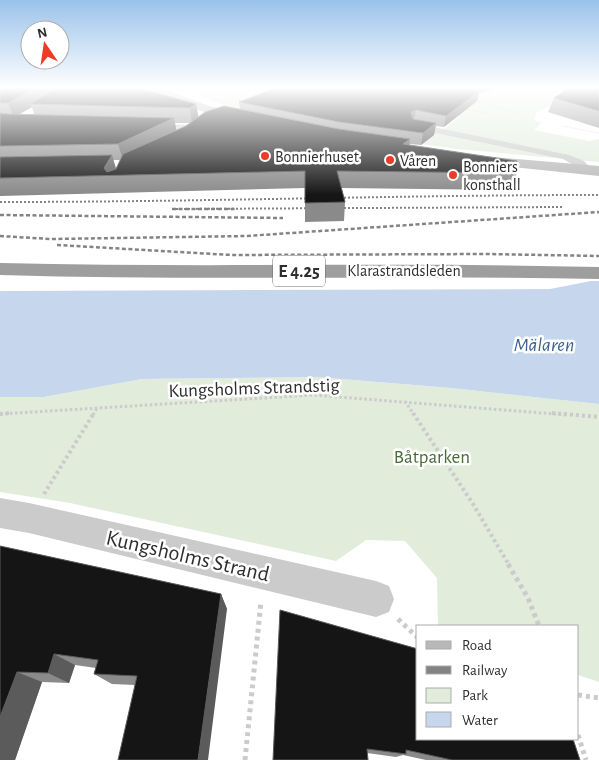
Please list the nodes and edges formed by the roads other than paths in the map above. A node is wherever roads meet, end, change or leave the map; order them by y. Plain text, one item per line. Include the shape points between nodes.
1 (201, 124) joint
2 (414, 126) edge
3 (133, 127) edge
4 (175, 141) edge
5 (469, 158) edge
6 (593, 171) edge
7 (0, 262) edge
8 (599, 267) edge
9 (0, 269) edge
10 (599, 273) edge
11 (14, 516) edge
12 (376, 599) dead end

1 - 3 street
1 - 4 street
2 - 6 street via 566,157
5 - 6 main road
7 - 8 highway, Klarastrandsleden / E 4.25
9 - 10 highway, Klarastrandsleden / E 4.25
11 - 12 street, Kungsholms Strand

